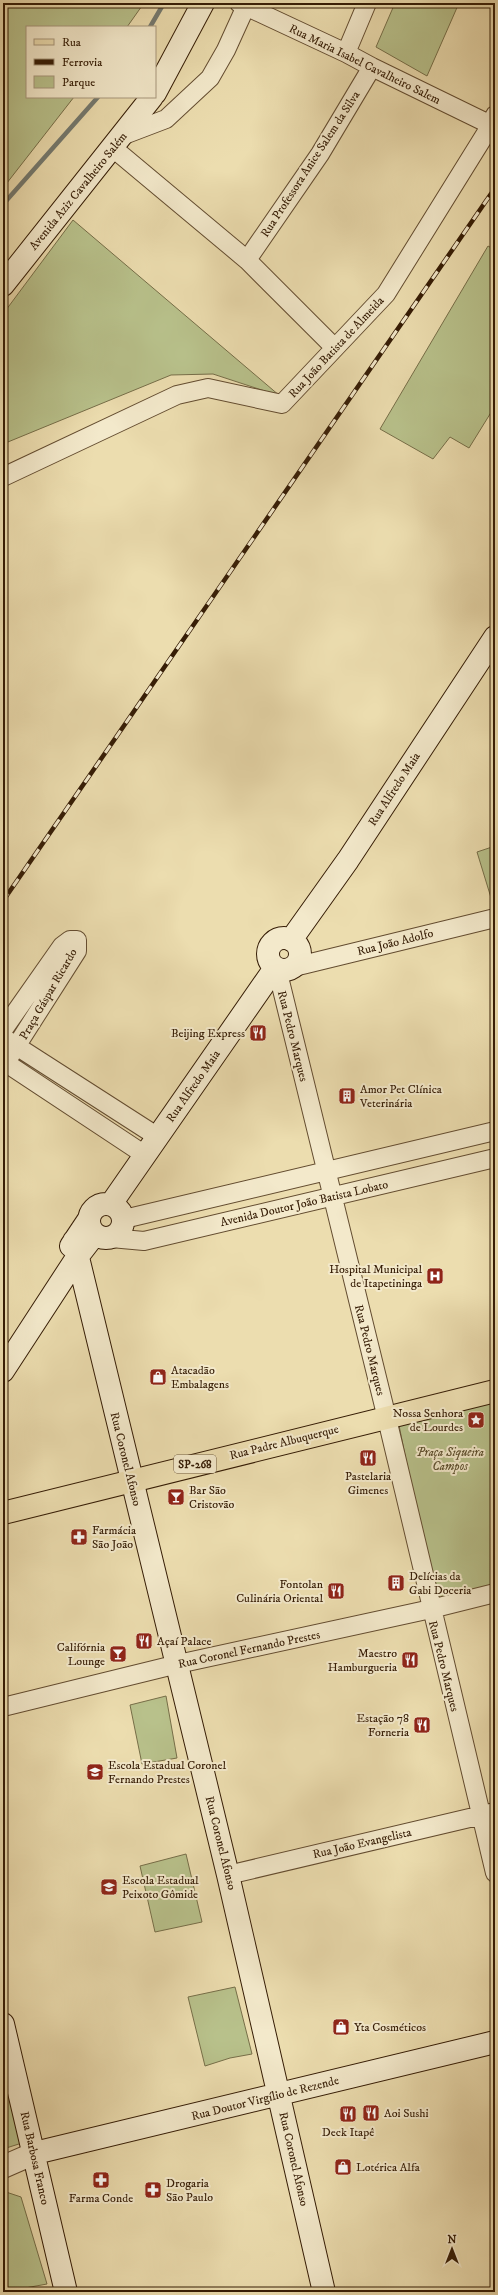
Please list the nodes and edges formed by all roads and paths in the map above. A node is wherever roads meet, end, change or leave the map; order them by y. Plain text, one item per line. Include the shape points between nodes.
1 (203, 3) edge
2 (367, 3) edge
3 (243, 5) edge
4 (346, 52) junction
5 (372, 68) junction
6 (156, 91) edge
7 (151, 98) edge
8 (493, 120) edge
9 (118, 142) junction
10 (247, 260) junction
11 (3, 285) edge
12 (335, 348) junction
13 (3, 477) edge
14 (495, 637) edge
15 (495, 918) edge
16 (282, 968) junction
17 (3, 1030) edge
18 (10, 1042) edge
19 (4, 1064) edge
20 (495, 1131) edge
21 (158, 1137) junction
22 (145, 1155) junction
23 (495, 1158) edge
24 (326, 1171) junction
25 (332, 1196) junction
26 (117, 1212) junction
27 (98, 1230) junction
28 (76, 1249) junction
29 (3, 1371) edge
30 (495, 1391) edge
31 (386, 1416) junction
32 (131, 1480) junction
33 (3, 1513) edge
34 (495, 1593) edge
35 (431, 1609) junction
36 (178, 1664) junction
37 (3, 1707) edge
38 (488, 1813) edge
39 (495, 1873) edge
40 (228, 1875) junction
41 (3, 2024) edge
42 (495, 2042) edge
43 (280, 2094) junction
44 (31, 2155) junction
45 (3, 2161) edge
46 (3, 2167) edge
47 (66, 2292) edge
48 (324, 2292) edge

1 - 6 main road
2 - 4 street
3 - 4 street, Rua Maria Isabel Cavalheiro Salem
3 - 9 street via 226,50 210,78 166,119
4 - 5 street, Rua Maria Isabel Cavalheiro Salem
5 - 8 street, Rua Maria Isabel Cavalheiro Salem
5 - 10 street, Rua Professora Anice Salem da Silva via 320,154
7 - 9 main road, Avenida Aziz Cavalheiro Salém
8 - 12 street, Rua João Batista de Almeida via 386,294
9 - 10 street
9 - 11 main road, Avenida Aziz Cavalheiro Salém
10 - 12 street
12 - 13 street, Rua João Batista de Almeida via 282,404 208,388 177,395
14 - 16 main road, Rua Alfredo Maia via 348,860 291,940 298,945 301,955
15 - 16 street, Rua João Adolfo
16 - 21 main road, Rua Alfredo Maia
16 - 24 street, Rua Pedro Marques
17 - 18 street, Praça Gáspar Ricardo via 62,946 70,940 77,940 77,951
18 - 19 street, Praça Gáspar Ricardo
18 - 21 street
19 - 22 street
20 - 24 street
21 - 22 main road, Rua Alfredo Maia
22 - 26 main road, Rua Alfredo Maia
23 - 25 street, Avenida Doutor João Batista Lobato
24 - 25 street, Rua Pedro Marques
24 - 26 street
25 - 27 street, Avenida Doutor João Batista Lobato via 144,1241
25 - 31 street, Rua Pedro Marques
26 - 27 main road, Rua Alfredo Maia via 121,1232
26 - 27 main road via 99,1205 91,1213
27 - 28 main road
28 - 29 main road
28 - 32 main road, Rua Coronel Afonso
30 - 31 main road, Rua Padre Albuquerque / SP-268
31 - 32 main road, Rua Padre Albuquerque / SP-268
31 - 35 street, Rua Pedro Marques
32 - 33 main road, Rua Padre Albuquerque / SP-268
32 - 36 main road, Rua Coronel Afonso
34 - 35 street, Rua Coronel Fernando Prestes
35 - 36 street, Rua Coronel Fernando Prestes
35 - 38 street, Rua Pedro Marques
36 - 37 street, Rua Coronel Fernando Prestes
36 - 40 main road, Rua Coronel Afonso
38 - 39 street, Rua Pedro Marques
38 - 40 street, Rua João Evangelista
40 - 43 main road, Rua Coronel Afonso
41 - 44 main road, Rua Barbosa Franco
42 - 43 main road, Rua Doutor Virgílio de Rezende
43 - 44 main road, Rua Doutor Virgílio de Rezende
43 - 48 main road, Rua Coronel Afonso
44 - 45 street
44 - 46 main road, Rua Doutor Virgílio de Rezende
44 - 47 main road, Rua Barbosa Franco

